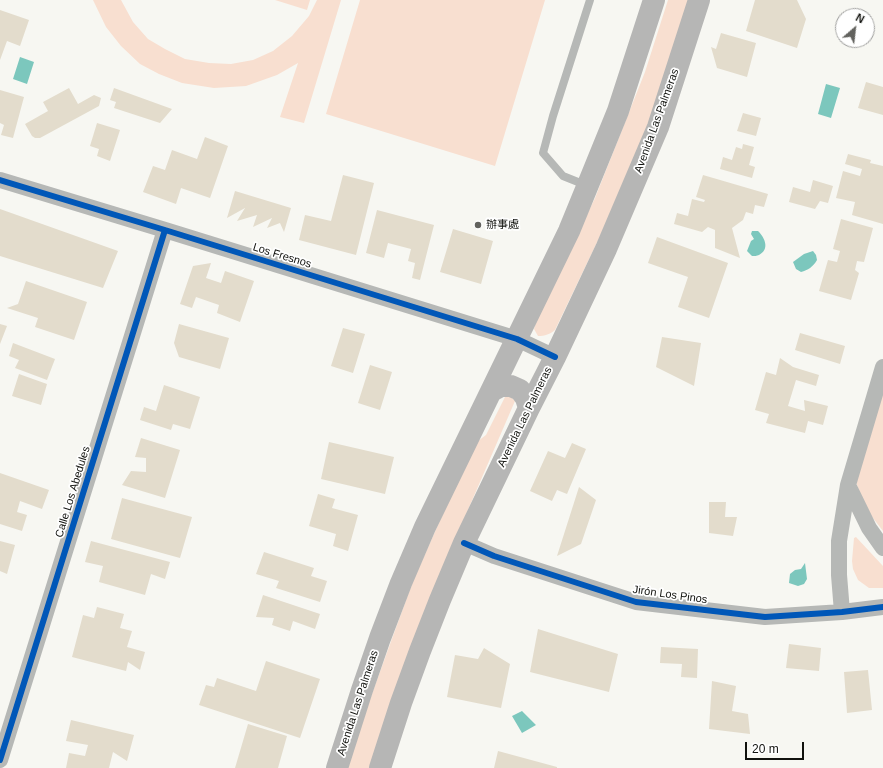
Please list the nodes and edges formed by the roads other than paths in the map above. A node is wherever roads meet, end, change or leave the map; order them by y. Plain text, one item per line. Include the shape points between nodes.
1 (590, 0) edge
2 (654, 0) edge
3 (699, 0) edge
4 (0, 180) edge
5 (588, 186) junction
6 (165, 230) junction
7 (517, 339) junction
8 (555, 357) junction
9 (883, 367) edge
10 (492, 391) junction
11 (529, 408) junction
12 (848, 485) junction
13 (464, 542) junction
14 (883, 548) edge
15 (883, 607) edge
16 (842, 612) junction
17 (0, 760) edge
18 (337, 768) edge
19 (380, 768) edge

1 - 5 lane via 543,153 563,176
2 - 5 main road, Avenida Las Palmeras via 618,111
3 - 8 main road, Avenida Las Palmeras via 658,127 606,249
4 - 6 street, Los Fresnos
5 - 7 main road, Avenida Las Palmeras
6 - 7 street, Los Fresnos
6 - 17 street, Calle Los Abedules
7 - 8 street, Los Fresnos
7 - 10 main road, Avenida Las Palmeras
8 - 11 main road, Avenida Las Palmeras
9 - 12 street
10 - 11 main road via 501,386 511,386 520,390
10 - 18 main road, Avenida Las Palmeras via 425,527 401,584 380,638
11 - 13 main road, Avenida Las Palmeras
12 - 14 street via 869,528
12 - 16 street via 839,541
13 - 16 street, Jirón Los Pinos via 494,556 636,602 765,617
13 - 19 main road, Avenida Las Palmeras via 420,651
15 - 16 street, Jirón Los Pinos

